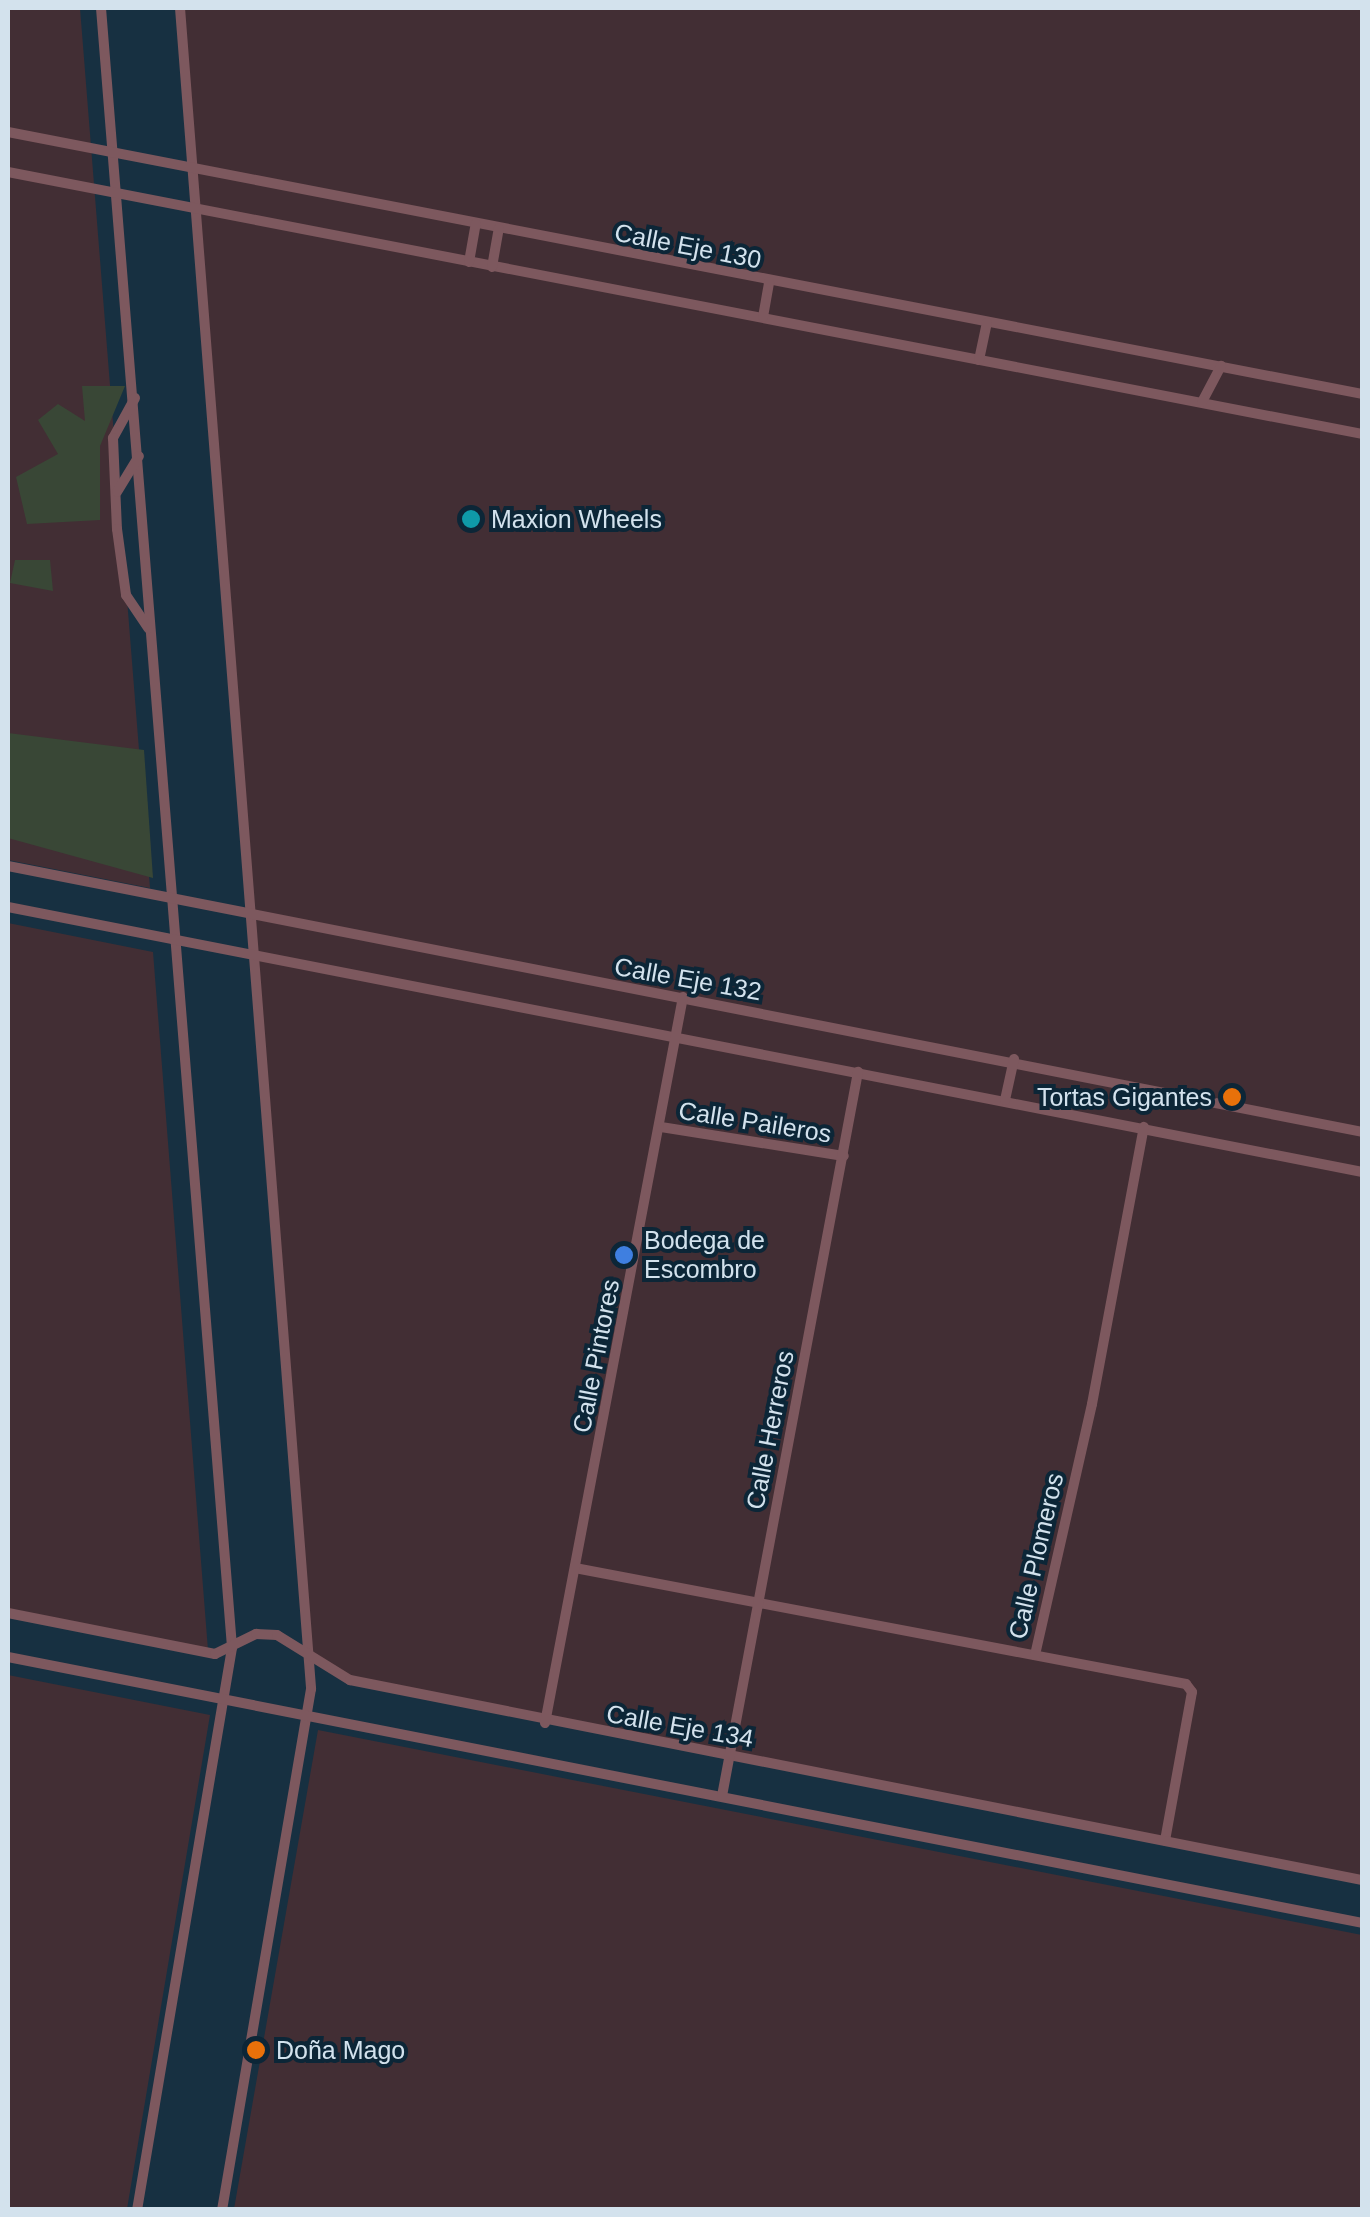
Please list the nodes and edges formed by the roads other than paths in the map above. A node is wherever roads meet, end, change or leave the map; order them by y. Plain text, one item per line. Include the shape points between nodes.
1 (101, 8) edge
2 (180, 8) edge
3 (8, 132) edge
4 (114, 153) junction
5 (193, 171) junction
6 (8, 172) edge
7 (118, 193) junction
8 (196, 210) junction
9 (476, 224) junction
10 (499, 229) junction
11 (469, 262) junction
12 (492, 267) junction
13 (769, 282) junction
14 (763, 317) junction
15 (986, 323) junction
16 (979, 360) junction
17 (1220, 366) junction
18 (1362, 394) edge
19 (135, 397) junction
20 (1202, 402) junction
21 (1362, 434) edge
22 (139, 455) junction
23 (117, 492) junction
24 (150, 630) junction
25 (8, 866) edge
26 (170, 897) junction
27 (8, 907) edge
28 (246, 914) junction
29 (174, 940) junction
30 (250, 953) junction
31 (683, 997) junction
32 (677, 1036) junction
33 (1014, 1059) junction
34 (858, 1072) junction
35 (1005, 1100) junction
36 (1144, 1127) junction
37 (660, 1128) junction
38 (1362, 1132) edge
39 (844, 1156) junction
40 (1362, 1172) edge
41 (575, 1568) junction
42 (757, 1604) junction
43 (8, 1613) edge
44 (232, 1648) junction
45 (309, 1655) junction
46 (1035, 1655) junction
47 (8, 1657) edge
48 (226, 1698) junction
49 (306, 1713) junction
50 (545, 1723) junction
51 (729, 1755) junction
52 (722, 1796) junction
53 (1165, 1841) junction
54 (1362, 1880) edge
55 (1362, 1923) edge
56 (137, 2210) edge
57 (222, 2210) edge

1 - 4 street
2 - 5 street
3 - 4 street, Calle Eje 130
4 - 5 street, Calle Eje 130
4 - 7 street
5 - 8 street
5 - 9 street, Calle Eje 130
6 - 7 street
7 - 8 street
7 - 19 street
8 - 11 street
8 - 28 street
9 - 10 street, Calle Eje 130
9 - 11 street
10 - 12 street
10 - 13 street, Calle Eje 130
11 - 12 street
12 - 14 street
13 - 14 street
13 - 15 street, Calle Eje 130
14 - 16 street
15 - 16 street
15 - 17 street, Calle Eje 130
16 - 20 street
17 - 18 street, Calle Eje 130
17 - 20 street
19 - 22 street
19 - 23 street via 113,438
20 - 21 street
22 - 23 street
22 - 24 street
23 - 24 street via 126,596
24 - 26 street
25 - 26 street, Calle Eje 132
26 - 28 street, Calle Eje 132
26 - 29 street
27 - 29 street
28 - 30 street
28 - 31 street, Calle Eje 132
29 - 30 street
29 - 44 street
30 - 32 street
30 - 45 street
31 - 32 street, Calle Pintores
31 - 33 street, Calle Eje 132
32 - 34 street
32 - 37 street, Calle Pintores
33 - 35 street
33 - 38 street, Calle Eje 132
34 - 35 street
34 - 39 street, Calle Herreros
35 - 36 street
36 - 40 street
36 - 46 street, Calle Plomeros via 1092,1404
37 - 39 street, Calle Paileros
37 - 41 street, Calle Pintores
39 - 42 street, Calle Herreros
41 - 42 street, Calle Plomeros
41 - 50 street, Calle Pintores
42 - 46 street, Calle Plomeros
42 - 51 street, Calle Herreros
43 - 44 street, Calle Eje 134 via 215,1654
44 - 45 street, Calle Eje 134 via 266,1634
44 - 48 street
45 - 49 street
45 - 50 street, Calle Eje 134 via 350,1680
46 - 53 street via 1191,1688
47 - 48 street
48 - 49 street
48 - 56 street
49 - 52 street
49 - 57 street
50 - 51 street, Calle Eje 134
51 - 52 street, Calle Herreros
51 - 53 street, Calle Eje 134
52 - 55 street
53 - 54 street, Calle Eje 134

